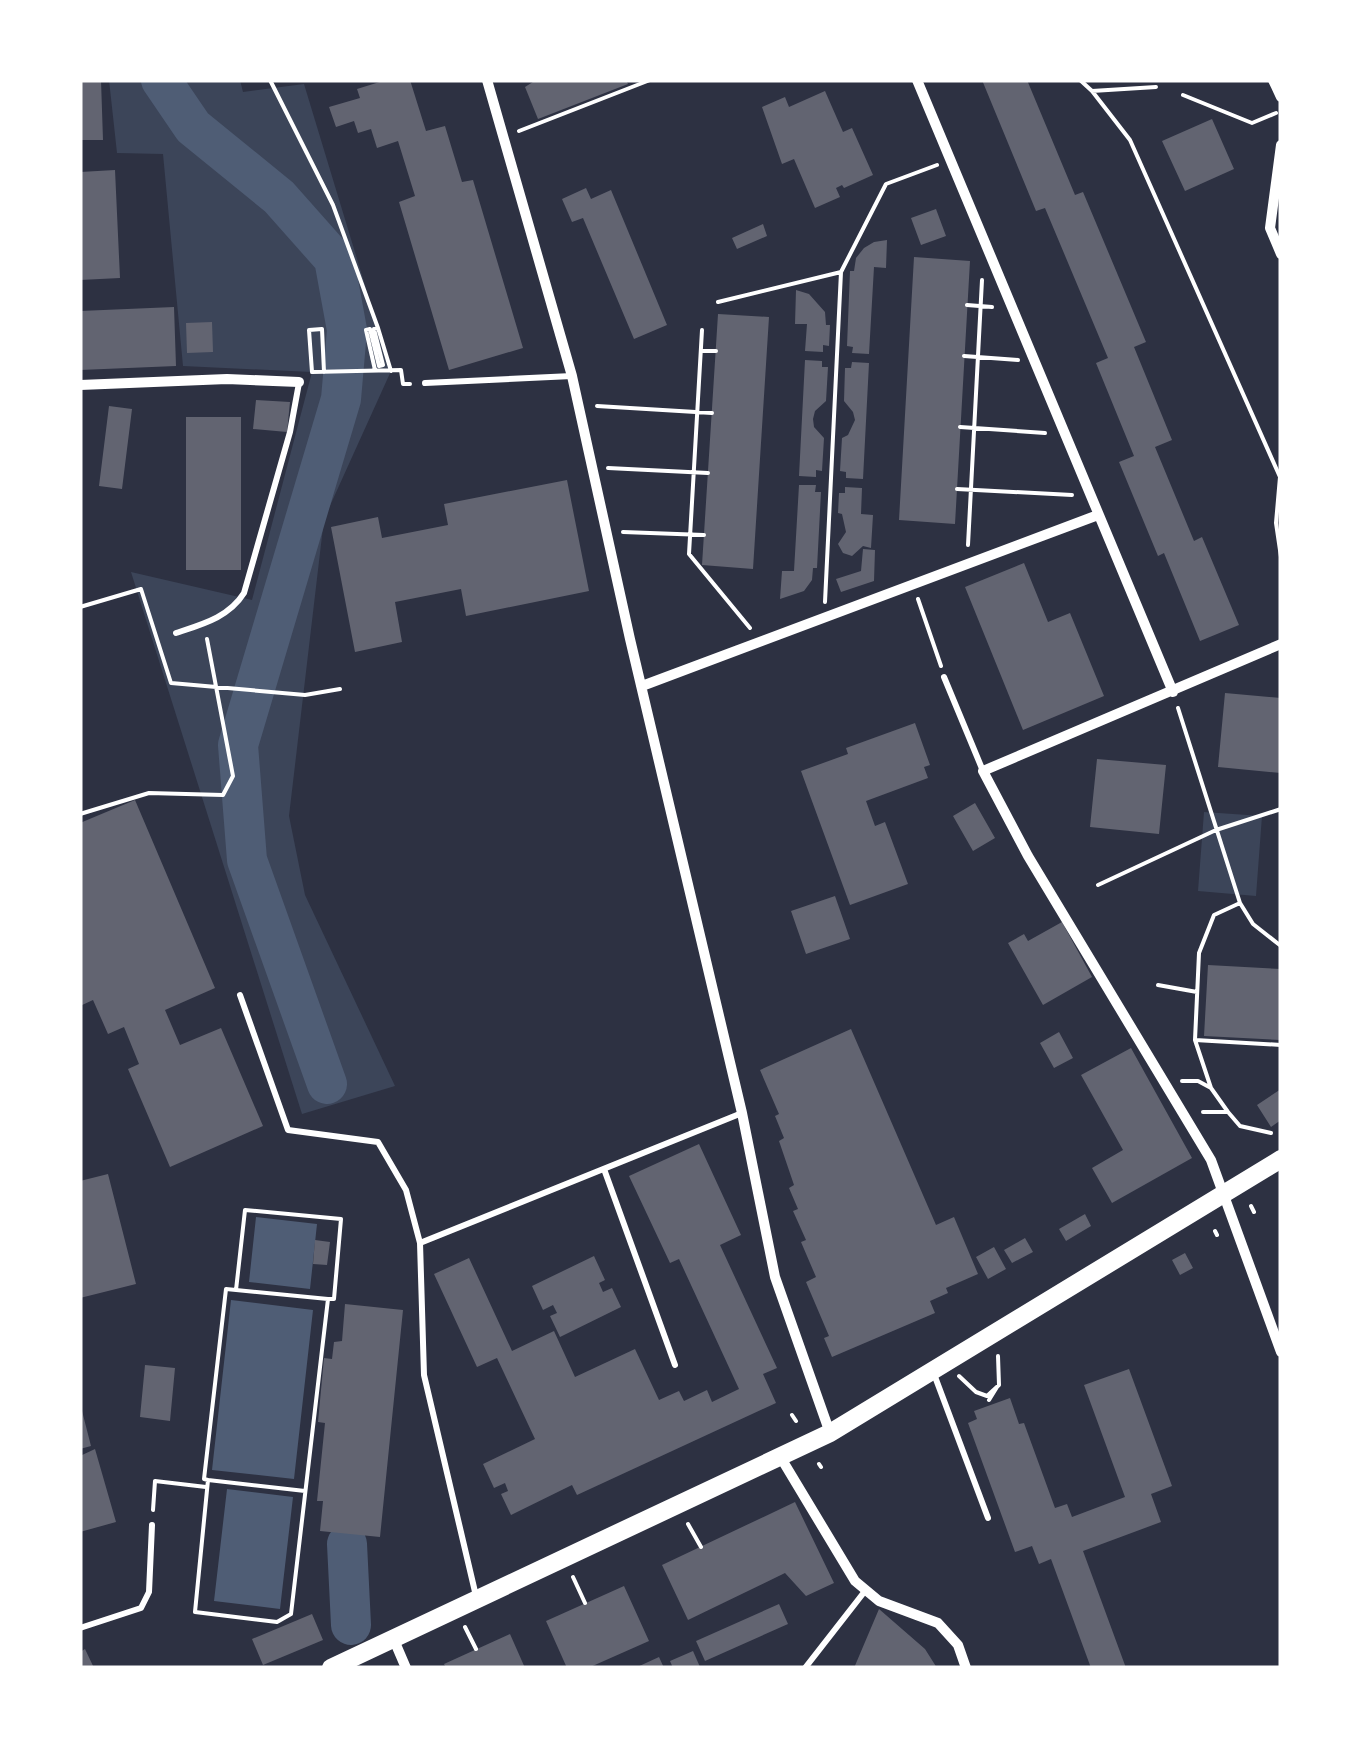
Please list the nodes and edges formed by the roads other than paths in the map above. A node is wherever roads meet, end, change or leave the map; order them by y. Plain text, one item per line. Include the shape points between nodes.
1 (488, 80) edge
2 (917, 80) edge
3 (1273, 80) edge
4 (1281, 97) edge
5 (1281, 145) edge
6 (1281, 254) edge
7 (572, 376) junction
8 (299, 382) joint
9 (425, 383) road end
10 (80, 386) edge
11 (1098, 515) junction
12 (176, 632) dead end
13 (1281, 644) edge
14 (944, 676) road end
15 (642, 686) junction
16 (1173, 692) junction
17 (983, 771) junction
18 (240, 995) dead end
19 (742, 1114) junction
20 (1281, 1159) edge
21 (604, 1169) junction
22 (1222, 1194) junction
23 (420, 1243) junction
24 (1281, 1352) edge
25 (675, 1365) dead end
26 (932, 1370) junction
27 (830, 1433) junction
28 (781, 1458) junction
29 (988, 1518) dead end
30 (152, 1525) road end
31 (866, 1590) junction
32 (477, 1602) junction
33 (80, 1628) edge
34 (394, 1640) junction
35 (331, 1668) edge
36 (406, 1668) edge
37 (805, 1668) edge
38 (966, 1668) edge

1 - 7 street
2 - 11 street
3 - 4 street
5 - 6 street via 1270,228
7 - 9 lane
7 - 15 street
8 - 10 street
8 - 12 lane via 244,592 235,608
11 - 15 street
11 - 16 street
13 - 16 street
14 - 17 lane
15 - 19 street
16 - 17 street
17 - 22 street via 1211,1160
18 - 23 lane via 288,1130 378,1142 406,1190
19 - 21 lane
19 - 27 street via 776,1277
20 - 22 street
21 - 23 lane
21 - 25 lane
22 - 24 street
22 - 26 street
23 - 32 lane via 424,1375
26 - 27 street
26 - 29 lane
27 - 28 street
28 - 31 street
28 - 32 street
30 - 33 lane via 141,1608
31 - 37 lane
31 - 38 street via 938,1623 958,1645
32 - 34 street
34 - 35 street
34 - 36 street

